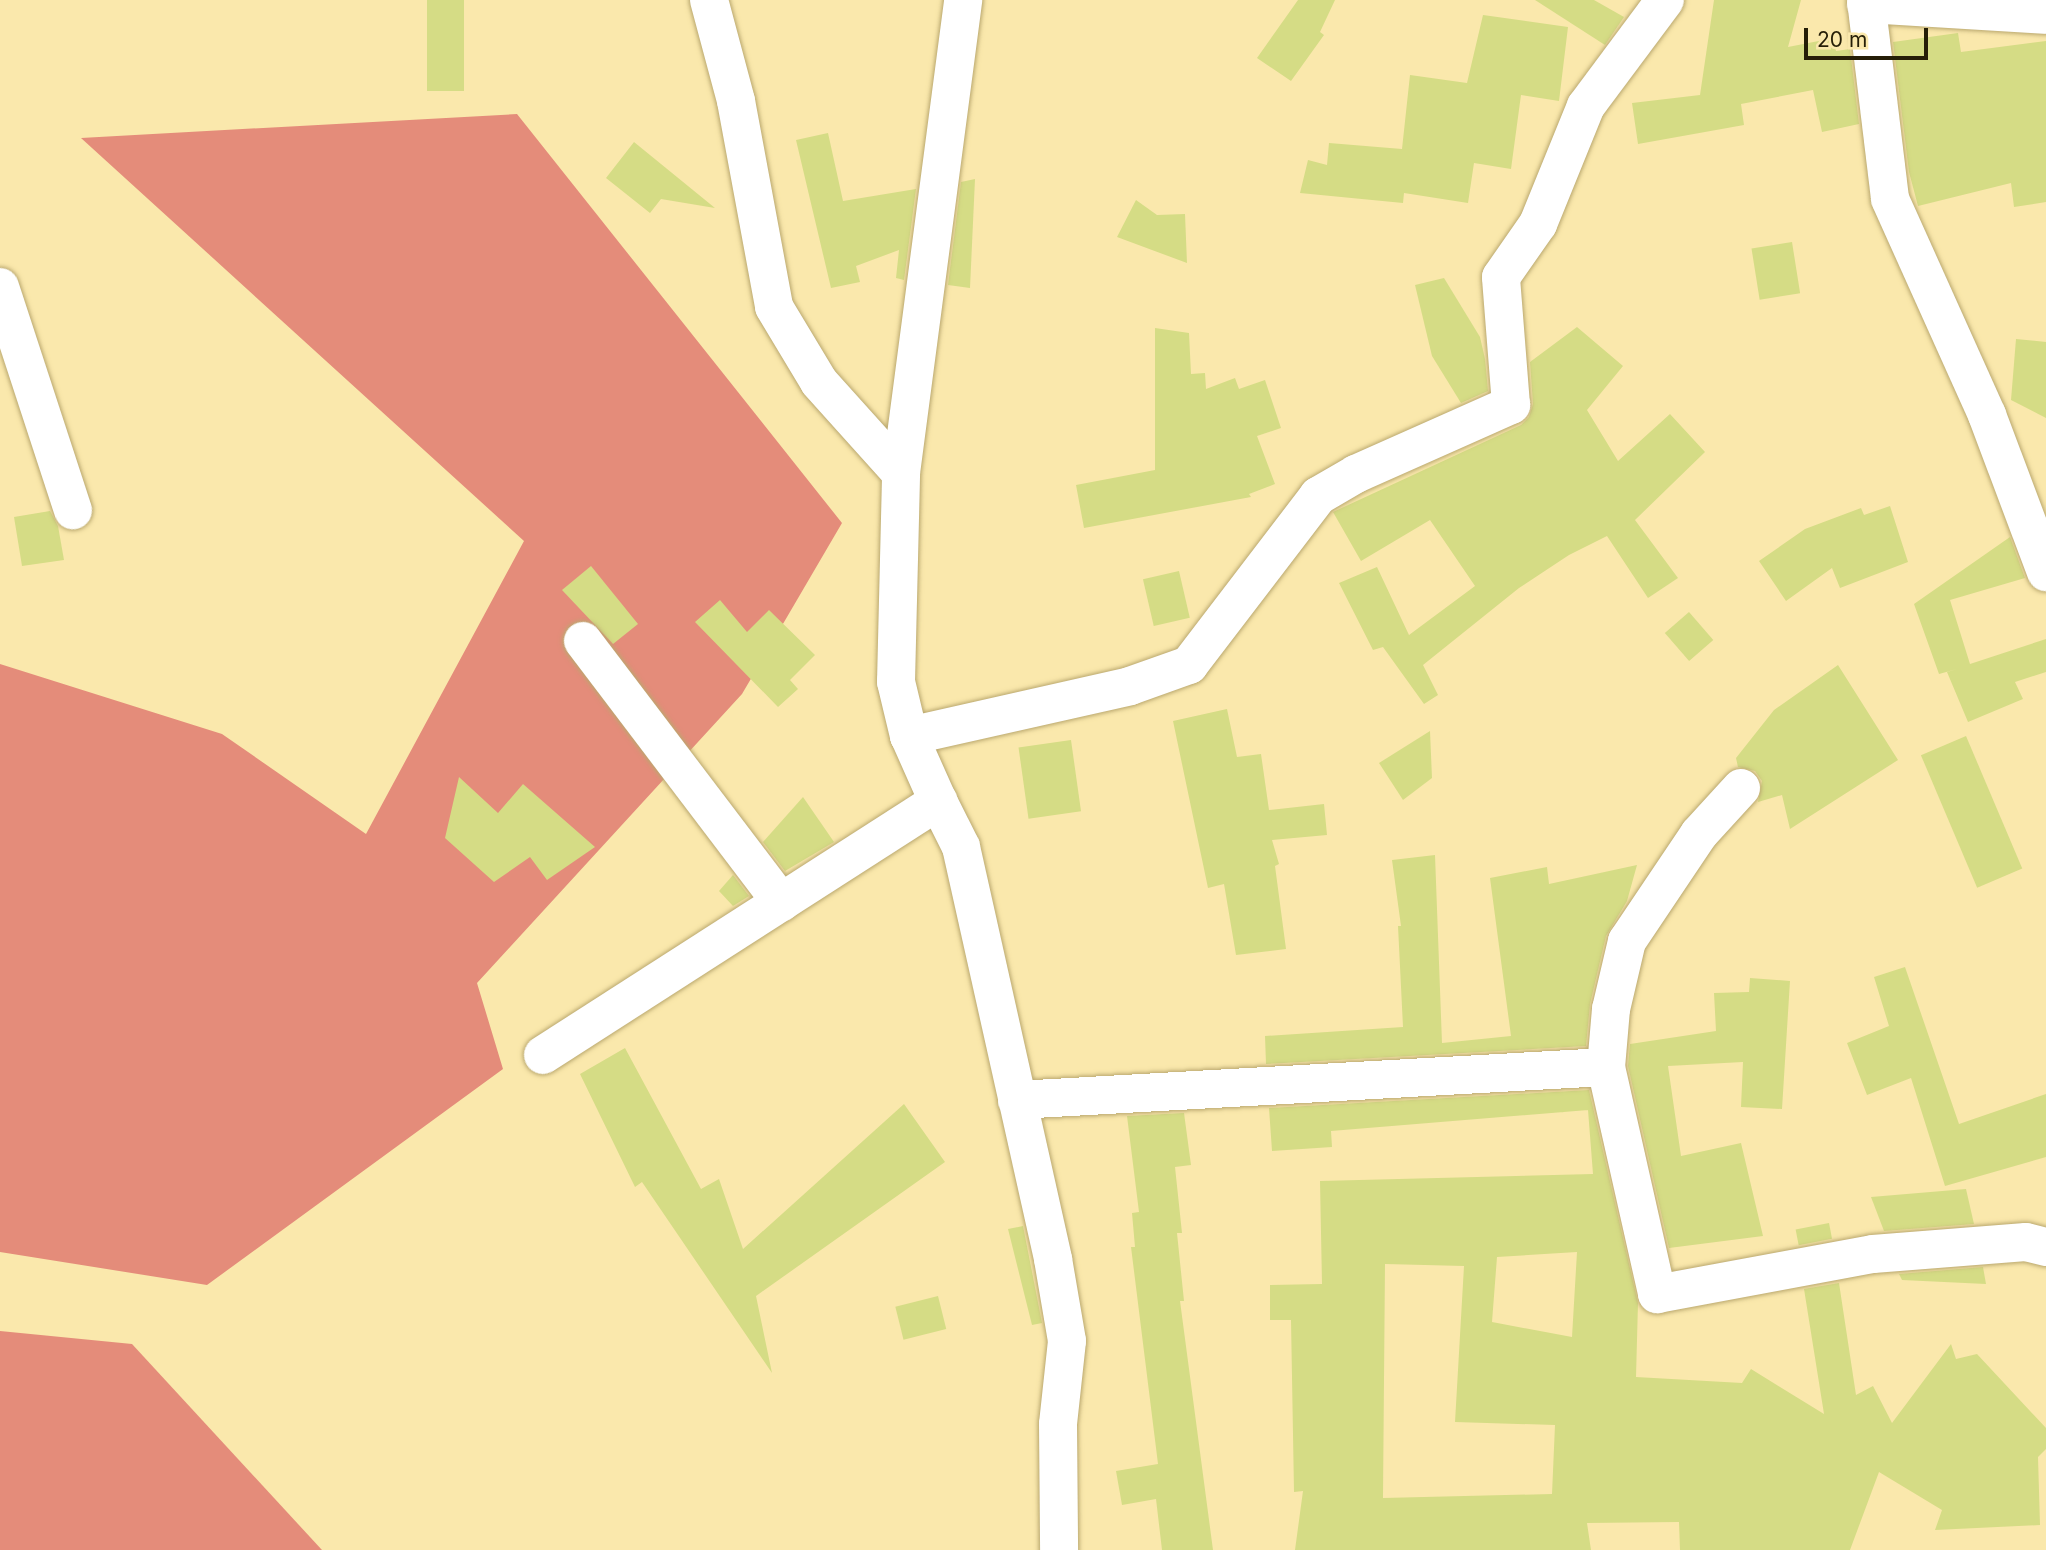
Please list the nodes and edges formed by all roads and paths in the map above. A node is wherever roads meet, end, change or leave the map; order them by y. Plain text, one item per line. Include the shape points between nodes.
1 (709, 0) edge
2 (963, 0) edge
3 (1665, 0) edge
4 (1866, 2) edge
5 (2046, 15) edge
6 (0, 287) edge
7 (901, 473) junction
8 (73, 510) dead end
9 (2046, 572) edge
10 (583, 641) dead end
11 (909, 736) junction
12 (1741, 788) dead end
13 (938, 801) junction
14 (781, 902) junction
15 (543, 1055) dead end
16 (1606, 1067) junction
17 (1017, 1100) junction
18 (2046, 1247) edge
19 (1059, 1550) edge

1 - 7 street via 736,101 774,307 819,382
2 - 7 street
3 - 11 street via 1587,106 1538,224 1501,277 1511,405 1356,474 1318,496 1189,665 1130,686
4 - 5 street
4 - 9 street via 1890,200 1987,415
6 - 8 street
7 - 11 street via 896,682
10 - 14 street
11 - 13 street
12 - 16 street via 1699,834 1627,942 1611,1009
13 - 14 street
13 - 17 street via 961,847
14 - 15 street
16 - 17 street
16 - 18 street via 1657,1294 1873,1254 2026,1242
17 - 19 street via 1067,1341 1058,1424

